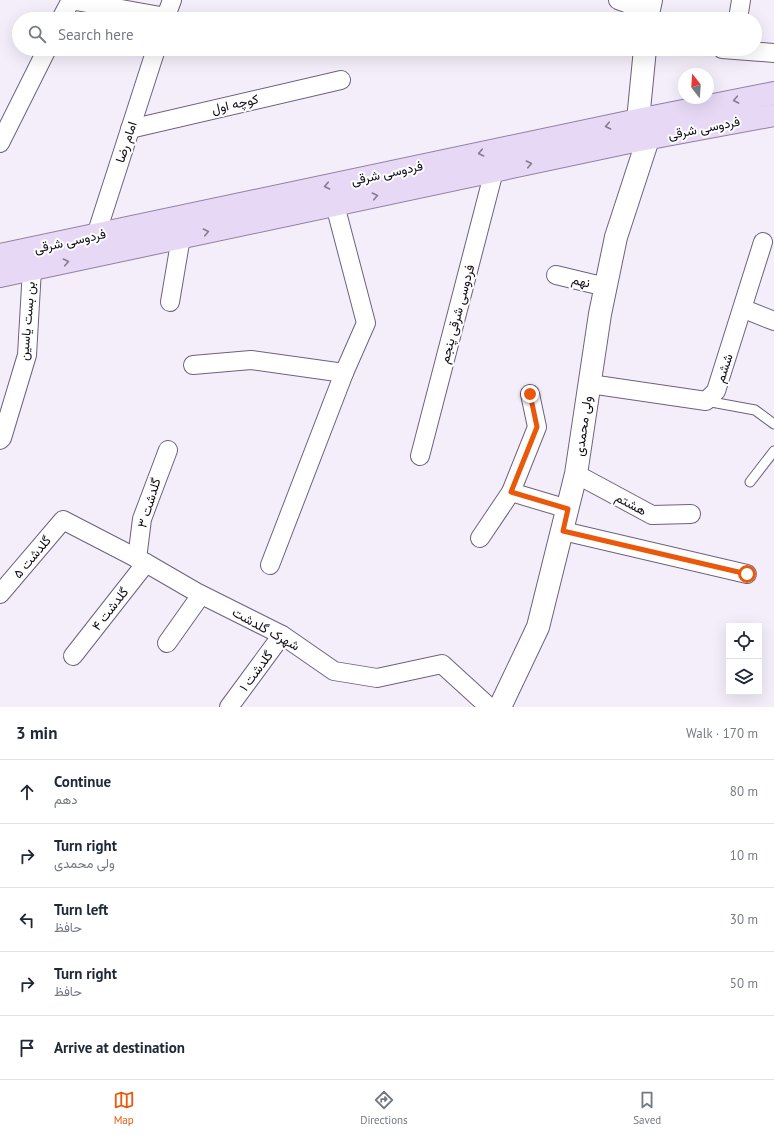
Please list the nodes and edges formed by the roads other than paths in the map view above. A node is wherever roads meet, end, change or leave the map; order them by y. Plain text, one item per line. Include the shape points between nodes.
1 (70, 0) edge
2 (172, 0) edge
3 (618, 0) edge
4 (741, 0) edge
5 (649, 10) edge
6 (64, 12) edge
7 (134, 12) edge
8 (168, 12) edge
9 (739, 12) edge
10 (762, 52) edge
11 (774, 53) edge
12 (44, 56) edge
13 (154, 56) edge
14 (644, 56) edge
15 (341, 80) dead end
16 (774, 93) edge
17 (774, 115) edge
18 (638, 120) junction
19 (130, 129) junction
20 (648, 139) junction
21 (0, 143) edge
22 (494, 171) junction
23 (335, 205) junction
24 (96, 235) junction
25 (181, 238) junction
26 (764, 242) dead end
27 (0, 255) edge
28 (32, 269) junction
29 (556, 274) dead end
30 (0, 276) edge
31 (606, 287) junction
32 (170, 302) dead end
33 (744, 309) junction
34 (774, 320) edge
35 (193, 365) dead end
36 (344, 373) junction
37 (590, 384) junction
38 (530, 394) dead end
39 (706, 401) junction
40 (774, 424) edge
41 (0, 440) edge
42 (168, 450) dead end
43 (774, 451) edge
44 (420, 456) dead end
45 (576, 474) junction
46 (750, 482) dead end
47 (511, 492) junction
48 (568, 509) junction
49 (691, 514) dead end
50 (63, 520) joint
51 (563, 531) junction
52 (480, 538) dead end
53 (142, 561) junction
54 (270, 565) dead end
55 (747, 574) dead end
56 (0, 594) edge
57 (201, 595) junction
58 (282, 635) junction
59 (167, 643) dead end
60 (73, 656) dead end
61 (229, 707) edge
62 (490, 707) edge
63 (500, 707) edge

1 - 6 street
1 - 7 street
2 - 8 street
3 - 5 street
4 - 9 street
10 - 11 street
12 - 21 street
13 - 19 street, امام رضا
14 - 18 street
15 - 19 street, کوچه اول
16 -> 18 main road, فردوسی شرقی
17 - 20 main road, فردوسی شرقی
18 -> 24 main road, فردوسی شرقی
19 - 24 street, امام رضا
22 -> 20 main road, فردوسی شرقی
20 - 31 street, ولی محمدی via 616,237
23 -> 22 main road, فردوسی شرقی
22 - 44 street, فردوسی شرقی پنجم
25 -> 23 main road, فردوسی شرقی
23 - 36 street via 366,323
24 - 27 main road, فردوسی شرقی
28 -> 25 main road, فردوسی شرقی
25 - 32 street
26 - 33 street, ششم
28 - 30 main road, فردوسی شرقی
28 - 41 street, بن بست یاسین via 27,355
29 - 31 street, نهم
31 - 37 street, ولی محمدی
33 - 34 street
33 - 39 street, ششم via 716,391
35 - 36 street via 251,360
36 - 54 street
37 - 39 street
37 - 45 street, ولی محمدی
38 - 47 street via 537,427
39 - 40 lane via 755,410
42 - 53 street, گلدشت ۳ via 142,519
43 - 46 lane
45 - 48 street, ولی محمدی
45 - 49 street, هشتم via 652,515
47 - 48 street
47 - 52 street
48 - 51 street, ولی محمدی
50 - 53 street, شهرک گلدشت
50 - 56 street, ۵ گلدشت
51 - 55 street
51 - 63 street, ولی محمدی via 538,627
53 - 57 street, شهرک گلدشت
53 - 60 street, گلدشت ۴
57 - 58 street, شهرک گلدشت
57 - 59 street
58 - 61 street, گلدشت ۱
58 - 62 street, شهرک گلدشت via 334,671 377,678 442,664

